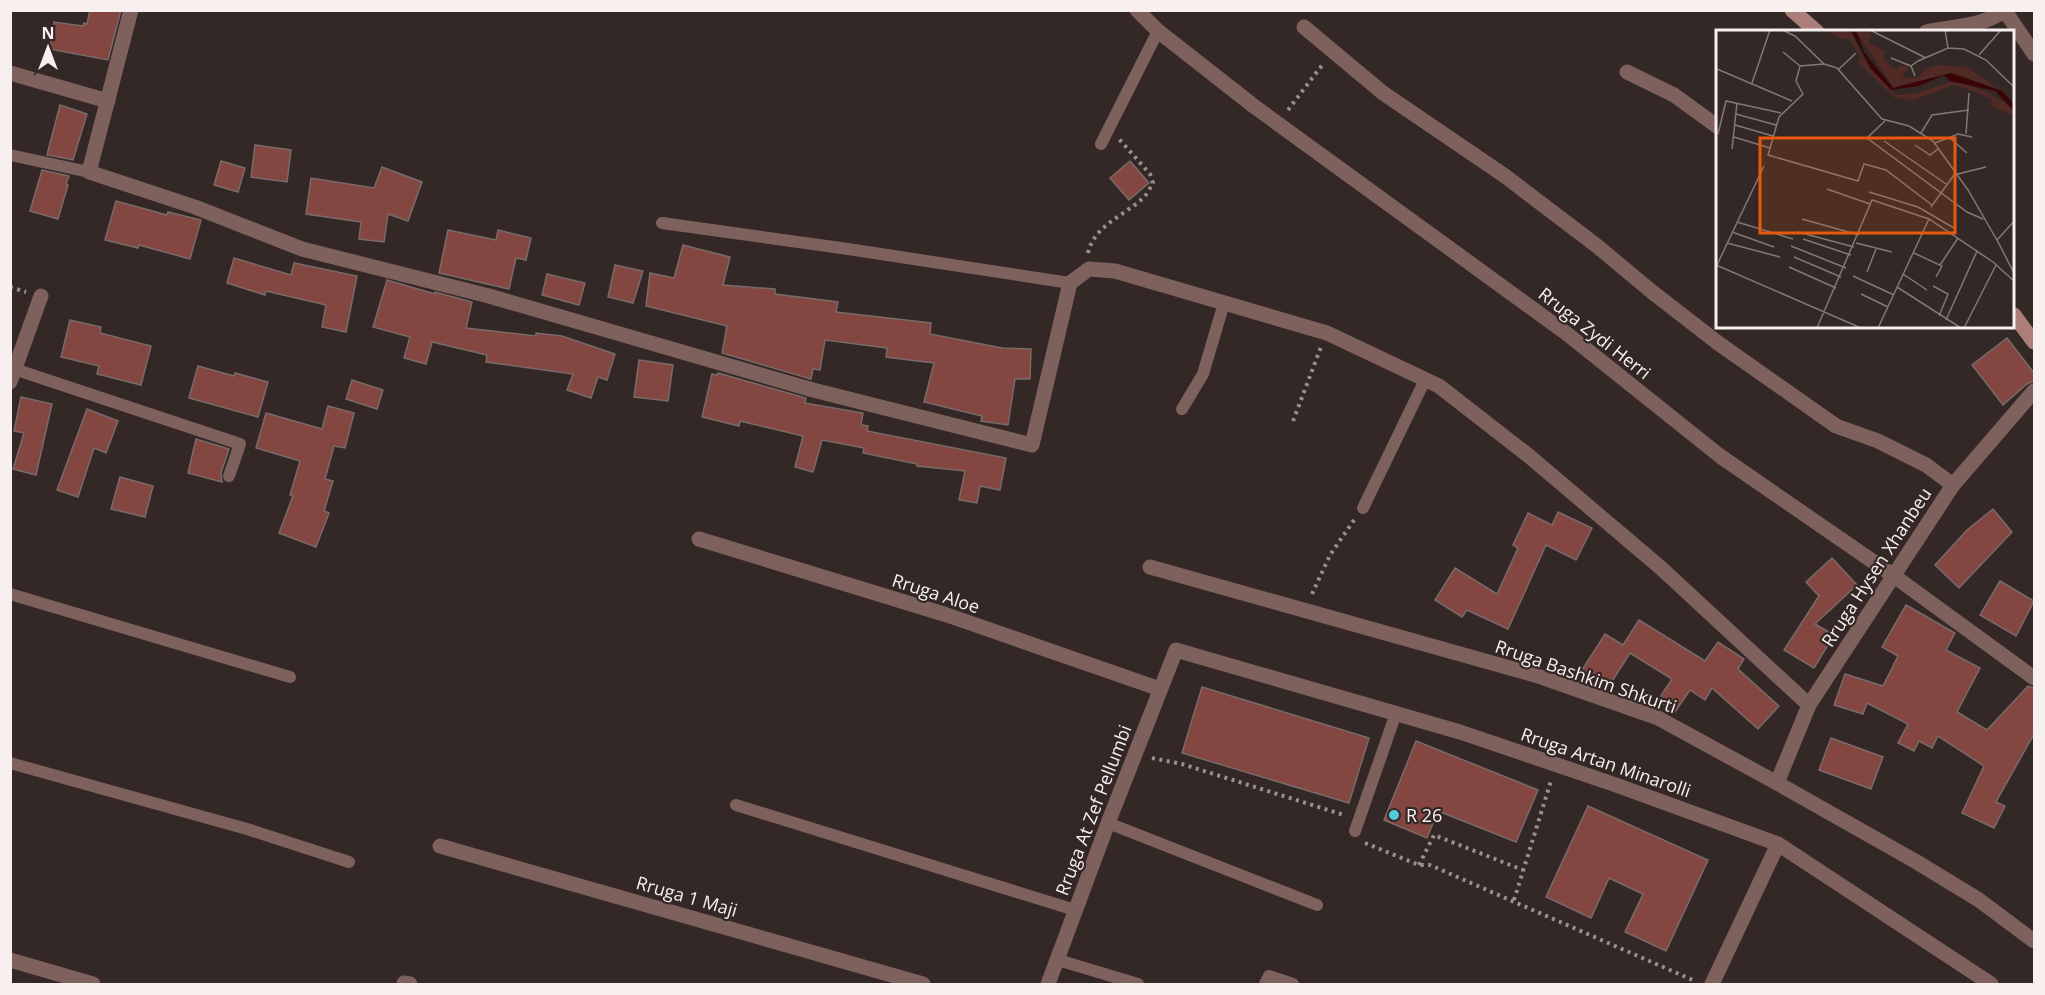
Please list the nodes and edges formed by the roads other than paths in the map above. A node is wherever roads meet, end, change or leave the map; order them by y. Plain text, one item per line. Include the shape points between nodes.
1 (130, 10) edge
2 (1137, 10) edge
3 (1792, 10) edge
4 (2005, 11) edge
5 (1304, 27) dead end
6 (1815, 30) edge
7 (1937, 30) edge
8 (1158, 31) junction
9 (2034, 54) edge
10 (1628, 72) dead end
11 (10, 73) edge
12 (108, 101) junction
13 (1716, 126) edge
14 (1101, 144) dead end
15 (10, 155) edge
16 (89, 172) junction
17 (662, 223) dead end
18 (1070, 283) junction
19 (41, 296) dead end
20 (1224, 303) junction
21 (2015, 318) edge
22 (2034, 342) edge
23 (14, 376) edge
24 (1425, 380) junction
25 (2034, 391) edge
26 (1182, 409) dead end
27 (229, 476) dead end
28 (1953, 485) junction
29 (1363, 508) road end
30 (699, 538) dead end
31 (1150, 567) dead end
32 (1894, 576) junction
33 (10, 594) edge
34 (1176, 650) joint
35 (290, 677) dead end
36 (2034, 678) edge
37 (1160, 689) junction
38 (1809, 705) junction
39 (1396, 713) junction
40 (10, 763) edge
41 (1778, 783) junction
42 (736, 806) dead end
43 (1108, 823) junction
44 (1357, 825) road end
45 (1778, 844) junction
46 (440, 846) dead end
47 (349, 862) dead end
48 (1317, 905) dead end
49 (1076, 910) junction
50 (2034, 940) edge
51 (10, 960) edge
52 (1058, 960) junction
53 (93, 984) edge
54 (923, 984) edge
55 (1048, 984) edge
56 (1138, 984) edge
57 (1265, 984) edge
58 (1293, 984) edge
59 (1712, 984) edge
60 (1991, 984) edge

1 - 12 street
2 - 8 street, Rruga Zydi Herri
3 - 6 street
4 - 7 street via 1995,18
4 - 9 street
5 - 28 street via 1383,93 1588,238 1718,343 1836,426 1926,465
8 - 14 lane
8 - 32 street, Rruga Zydi Herri via 1278,124 1566,333 1720,456
10 - 13 street via 1674,95
11 - 12 street
12 - 16 street
15 - 16 lane
16 - 18 street via 195,207 302,249 489,296 813,390 1032,445
17 - 18 lane
18 - 20 street via 1089,269 1115,271
19 - 23 street
20 - 24 street via 1327,333
20 - 26 lane via 1203,374
21 - 22 street
23 - 27 lane via 240,444
24 - 29 lane
24 - 38 street via 1439,386 1529,456 1661,568
25 - 28 street, Rruga Hysen Xhanbeu
28 - 32 street, Rruga Hysen Xhanbeu
30 - 37 street, Rruga Aloe via 947,615
31 - 41 street, Rruga Bashkim Shkurti via 1535,675 1658,718
32 - 36 street, Rruga Zydi Herri
32 - 38 street, Rruga Hysen Xhanbeu
33 - 35 lane
34 - 37 street, Rruga At Zef Pellumbi
34 - 39 street, Rruga Artan Minarolli
37 - 43 street, Rruga At Zef Pellumbi
38 - 41 street, Rruga Hysen Xhanbeu
39 - 44 lane
39 - 45 street, Rruga Artan Minarolli
40 - 47 lane via 247,829
41 - 50 street, Rruga Bashkim Shkurti via 1979,900
42 - 49 lane
43 - 48 lane
43 - 49 street, Rruga At Zef Pellumbi
45 - 59 street
45 - 60 street, Rruga Artan Minarolli
46 - 54 street, Rruga 1 Maji
49 - 52 street, Rruga At Zef Pellumbi
51 - 53 street
52 - 55 street, Rruga At Zef Pellumbi
52 - 56 lane
57 - 58 lane via 1269,976

